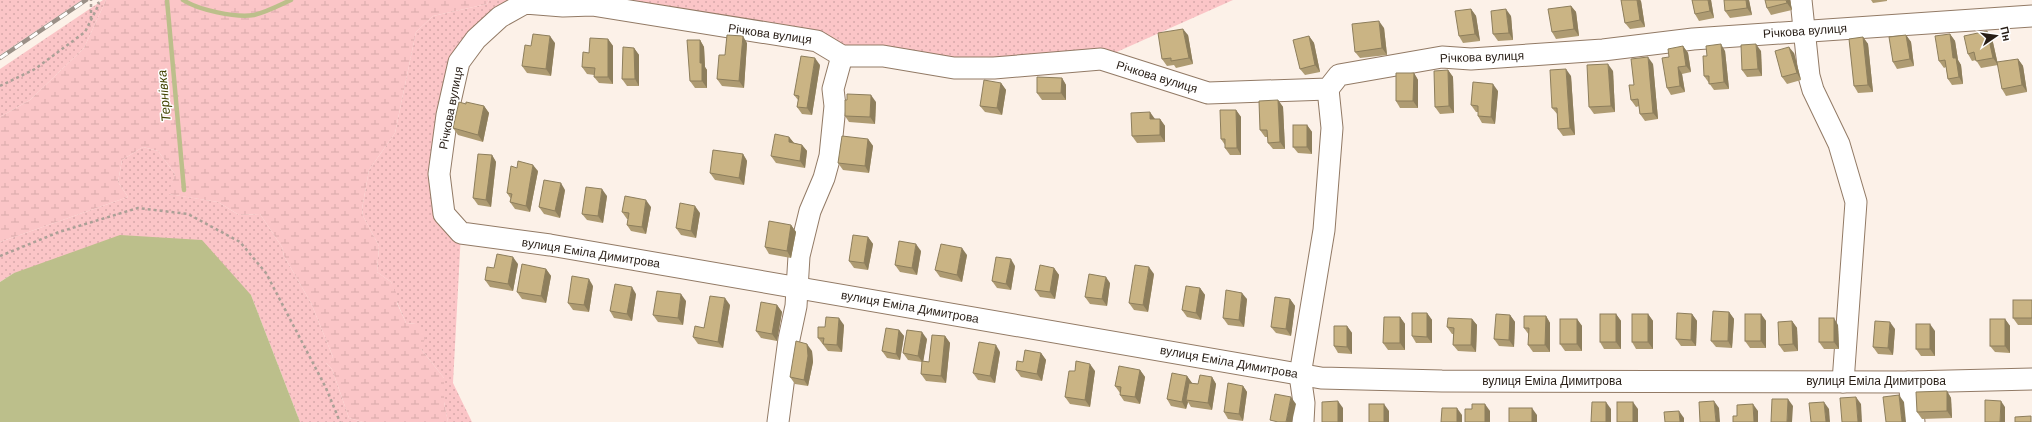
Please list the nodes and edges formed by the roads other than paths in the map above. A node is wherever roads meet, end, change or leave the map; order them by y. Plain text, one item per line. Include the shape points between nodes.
1 (1801, 0) edge
2 (2032, 16) edge
3 (1804, 31) junction
4 (842, 56) junction
5 (1328, 88) junction
6 (444, 214) joint
7 (797, 288) junction
8 (1300, 374) junction
9 (2032, 379) edge
10 (1843, 382) junction
11 (1909, 382) junction
12 (778, 422) edge
13 (1303, 422) edge
14 (1914, 422) edge

1 - 3 street
2 - 3 street, Річкова вулиця
3 - 5 street, Річкова вулиця via 1693,39 1603,50 1471,59 1442,57 1339,75
3 - 10 street via 1811,83 1839,144 1856,202
4 - 5 street, Річкова вулиця via 883,56 954,68 994,68 1101,59 1208,93
4 - 6 street, Річкова вулиця via 817,41 592,5 524,3 500,17 476,39 459,62 446,115 439,174
4 - 7 street via 833,89 835,106 830,156 810,211 799,256
5 - 8 street via 1332,128 1324,230
6 - 7 street, вулиця Еміла Димитрова via 461,233 550,245
7 - 8 street, вулиця Еміла Димитрова
7 - 12 street
8 - 10 street, вулиця Еміла Димитрова via 1321,378 1442,381
8 - 13 street via 1304,404
9 - 11 street, вулиця Еміла Димитрова
10 - 11 street, вулиця Еміла Димитрова
11 - 14 street

